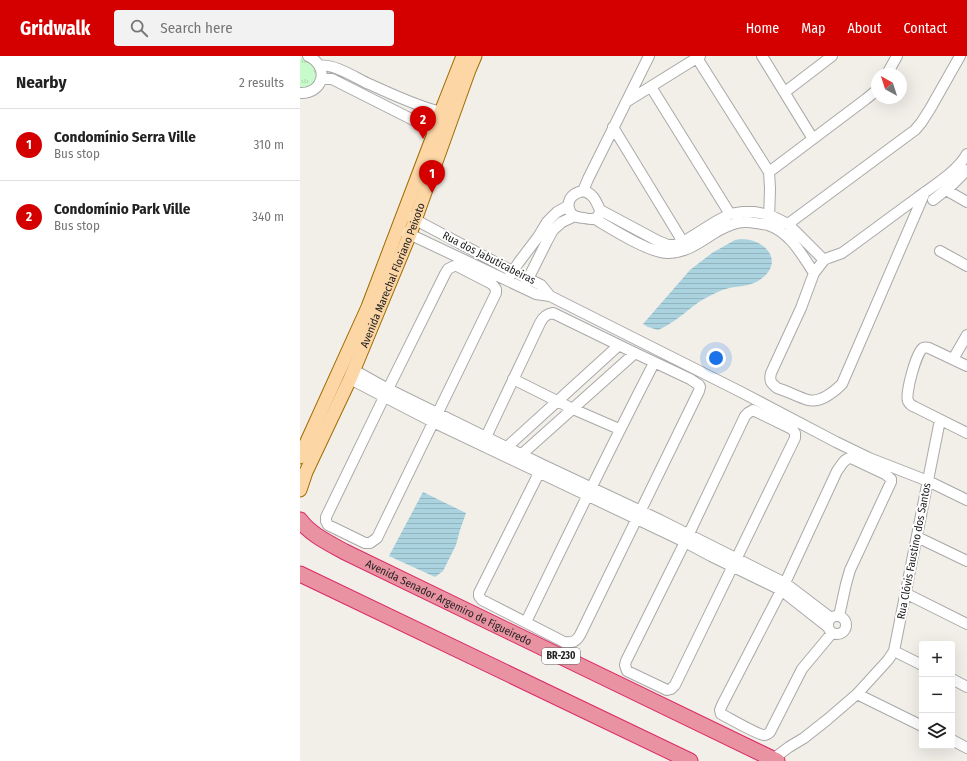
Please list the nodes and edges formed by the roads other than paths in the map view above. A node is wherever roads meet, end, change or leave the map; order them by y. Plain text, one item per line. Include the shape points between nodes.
1 (308, 56) edge
2 (463, 56) edge
3 (475, 56) edge
4 (649, 56) edge
5 (762, 56) edge
6 (832, 56) edge
7 (898, 56) edge
8 (960, 56) edge
9 (698, 57) edge
10 (320, 66) junction
11 (891, 68) edge
12 (358, 78) junction
13 (322, 79) junction
14 (651, 86) junction
15 (352, 89) junction
16 (784, 92) junction
17 (300, 93) edge
18 (871, 95) edge
19 (626, 102) junction
20 (441, 112) junction
21 (613, 127) junction
22 (435, 131) junction
23 (813, 138) junction
24 (967, 154) edge
25 (967, 170) edge
26 (768, 172) junction
27 (946, 190) junction
28 (583, 191) junction
29 (925, 192) junction
30 (933, 200) dead end
31 (967, 202) edge
32 (568, 206) junction
33 (600, 210) junction
34 (730, 214) junction
35 (409, 216) junction
36 (575, 216) junction
37 (595, 219) junction
38 (769, 220) junction
39 (788, 224) junction
40 (397, 229) junction
41 (410, 234) junction
42 (684, 242) junction
43 (940, 251) dead end
44 (824, 260) junction
45 (967, 266) edge
46 (388, 270) junction
47 (512, 271) junction
48 (814, 273) junction
49 (528, 278) junction
50 (507, 281) junction
51 (523, 288) junction
52 (550, 296) junction
53 (967, 335) edge
54 (618, 346) junction
55 (634, 354) junction
56 (953, 359) junction
57 (654, 363) junction
58 (967, 366) edge
59 (352, 375) junction
60 (512, 379) junction
61 (387, 393) junction
62 (334, 399) junction
63 (558, 401) junction
64 (573, 408) junction
65 (435, 418) junction
66 (940, 420) junction
67 (620, 429) junction
68 (967, 433) edge
69 (484, 441) junction
70 (508, 447) junction
71 (522, 454) junction
72 (300, 457) edge
73 (541, 469) junction
74 (928, 482) junction
75 (300, 490) edge
76 (590, 492) junction
77 (967, 500) edge
78 (638, 515) junction
79 (300, 520) edge
80 (917, 537) junction
81 (686, 538) junction
82 (967, 561) edge
83 (734, 563) junction
84 (300, 574) edge
85 (783, 587) junction
86 (906, 593) junction
87 (526, 622) junction
88 (832, 623) junction
89 (967, 624) edge
90 (894, 651) junction
91 (919, 664) edge
92 (955, 681) edge
93 (967, 687) edge
94 (857, 694) junction
95 (919, 725) edge
96 (955, 742) edge
97 (967, 748) edge
98 (775, 760) edge
99 (690, 761) edge

1 - 10 street
2 - 20 main road, Avenida Marechal Floriano Peixoto
3 - 35 main road, Avenida Marechal Floriano Peixoto
4 - 19 street
5 - 16 street
6 - 16 street
7 - 11 street
8 - 39 street via 922,123 915,130
9 - 14 street
9 - 26 street
10 - 12 street via 331,66
10 - 13 street
12 - 15 street
12 - 20 street via 420,106
13 - 15 street via 332,80
13 - 17 street via 316,89 306,94
14 - 19 street
14 - 34 street
15 - 22 street
16 - 23 street
18 - 23 street
19 - 21 street
20 - 22 main road, Avenida Marechal Floriano Peixoto
21 - 28 street
21 - 42 street
22 - 35 main road, Avenida Marechal Floriano Peixoto
23 - 26 street
24 - 29 street via 964,160
25 - 27 street
26 - 38 street
27 - 30 street
27 - 31 street
28 - 32 street via 574,194
28 - 33 street via 591,194
29 - 44 street via 842,253
29 - 48 street via 842,384 829,395 809,400 778,388 770,378
32 - 36 street
32 - 47 street via 547,222
33 - 37 street
33 - 42 street via 668,245
34 - 38 street via 754,212
34 - 42 street
35 - 40 main road, Avenida Marechal Floriano Peixoto
35 - 41 main road, Avenida Marechal Floriano Peixoto
35 - 47 street, Rua dos Jabuticabeiras
36 - 37 street
36 - 49 street via 553,230
37 - 38 street via 640,244 667,253 692,248 731,224
38 - 39 street
38 - 48 street via 793,242
39 - 44 street
40 - 41 street, Rua dos Jabuticabeiras
40 - 46 main road, Avenida Marechal Floriano Peixoto
41 - 46 main road, Avenida Marechal Floriano Peixoto
41 - 50 street, Rua dos Jabuticabeiras
43 - 45 street
44 - 48 street
46 - 59 main road, Avenida Marechal Floriano Peixoto
46 - 62 main road, Avenida Marechal Floriano Peixoto via 368,307
47 - 49 street, Rua dos Jabuticabeiras
47 - 50 street
49 - 51 street
49 - 52 street, Rua dos Jabuticabeiras via 541,285
50 - 51 street, Rua dos Jabuticabeiras
51 - 52 street, Rua dos Jabuticabeiras via 536,294
52 - 74 street via 836,442
53 - 56 street
54 - 55 street
54 - 60 street via 549,313 542,318
54 - 63 street
55 - 57 street
55 - 64 street
56 - 58 street
56 - 66 street via 929,348 923,348 914,366 908,391 908,401
57 - 67 street
57 - 78 street via 696,382 699,385 699,392
59 - 61 street
59 - 62 main road, Avenida Marechal Floriano Peixoto
60 - 63 street
60 - 69 street
61 - 65 street
61 - 65 street via 328,511 326,521 333,528 365,543 377,538
61 - 65 street via 445,274 451,267 457,266 492,284 496,293
62 - 72 main road, Avenida Marechal Floriano Peixoto
62 - 75 main road, Avenida Marechal Floriano Peixoto
63 - 64 street
63 - 70 street
64 - 67 street
64 - 71 street
65 - 69 street
66 - 68 street
66 - 74 street, Rua Clóvis Faustino dos Santos
67 - 76 street
69 - 70 street
69 - 73 street
70 - 71 street
71 - 73 street
73 - 76 street
73 - 87 street via 479,593 482,600
74 - 77 street
74 - 80 street, Rua Clóvis Faustino dos Santos
76 - 78 street
76 - 87 street
78 - 81 street
78 - 87 street via 574,642 564,642
79 - 98 highway, Avenida Senador Argemiro de Figueiredo / BR-230 via 310,531 345,552
80 - 82 street
80 - 86 street, Rua Clóvis Faustino dos Santos
81 - 83 street
81 - 83 street via 626,661 625,668 631,674 667,690 674,688
81 - 83 street via 745,416 754,410 792,429 795,438
83 - 85 street
84 - 99 highway
85 - 88 street
85 - 88 street via 720,710 721,714 763,735 770,732 802,669
85 - 88 street via 837,471 845,460 851,458 885,474 891,482 850,570
86 - 89 street
86 - 90 street, Rua Clóvis Faustino dos Santos
90 - 91 street
90 - 94 street
92 - 93 street
94 - 95 street
94 - 98 street
96 - 97 street

